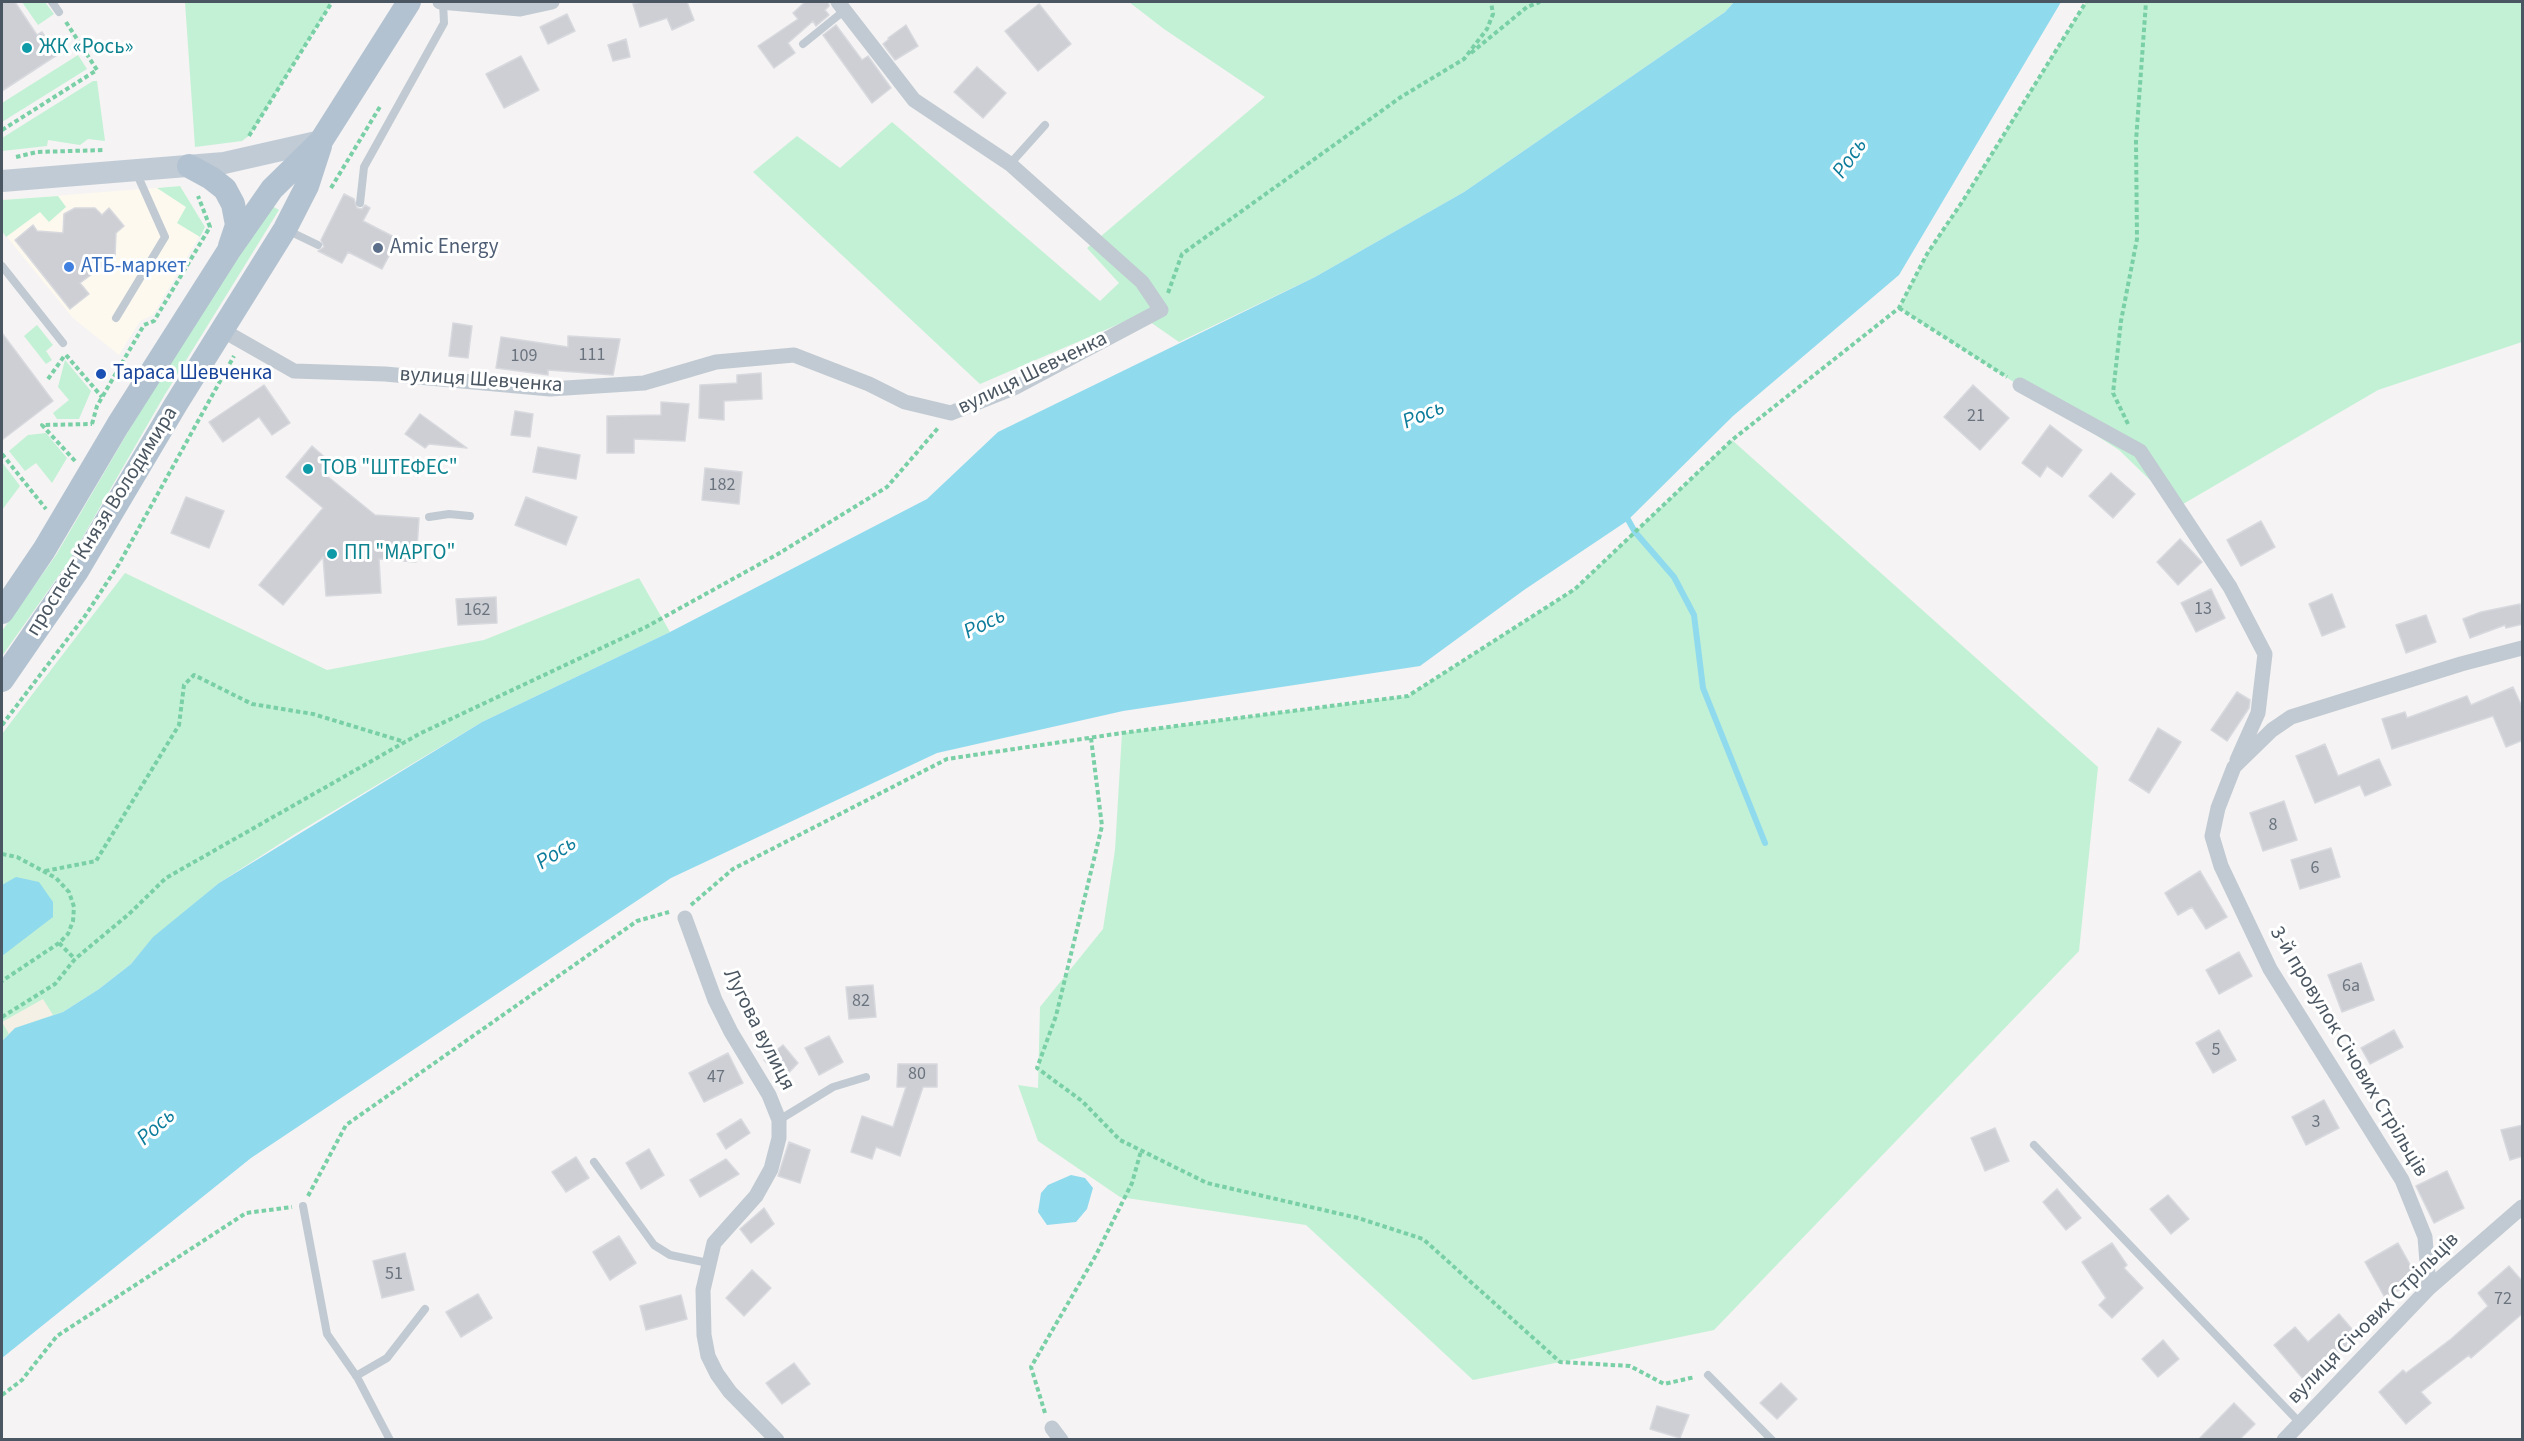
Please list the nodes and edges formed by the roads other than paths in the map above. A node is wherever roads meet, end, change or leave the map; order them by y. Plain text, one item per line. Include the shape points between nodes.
1 (52, 2) edge
2 (409, 2) edge
3 (442, 2) edge
4 (552, 2) edge
5 (842, 6) edge
6 (59, 12) road end
7 (803, 44) dead end
8 (1045, 125) dead end
9 (321, 141) junction
10 (1010, 164) junction
11 (189, 166) junction
12 (135, 170) junction
13 (2, 181) edge
14 (360, 202) dead end
15 (285, 229) junction
16 (318, 245) dead end
17 (228, 252) junction
18 (2, 266) edge
19 (116, 318) dead end
20 (232, 335) junction
21 (63, 343) road end
22 (2020, 385) road end
23 (470, 516) dead end
24 (429, 517) dead end
25 (2, 612) edge
26 (2523, 648) edge
27 (2, 680) edge
28 (2234, 767) junction
29 (685, 918) road end
30 (866, 1077) dead end
31 (779, 1120) junction
32 (2034, 1145) dead end
33 (594, 1162) dead end
34 (303, 1206) road end
35 (2523, 1207) edge
36 (708, 1263) junction
37 (2429, 1288) junction
38 (425, 1309) dead end
39 (1708, 1375) road end
40 (356, 1376) junction
41 (2300, 1423) junction
42 (390, 1440) edge
43 (777, 1440) edge
44 (1772, 1440) edge
45 (2284, 1440) edge

1 - 6 lane
2 - 9 main road, проспект Князя Володимира
3 - 4 street via 520,9
3 - 14 lane via 444,23 364,167
5 - 7 lane
5 - 10 street via 914,100
8 - 10 lane
9 - 11 street via 224,163
9 - 15 main road, проспект Князя Володимира via 307,186
9 - 17 main road, проспект Князя Володимира via 272,189
10 - 20 street, вулиця Шевченка via 1142,282 1161,310 1016,387 951,413 905,402 794,356 716,363 644,383 550,389 294,370
11 - 12 street
11 - 17 main road via 225,189 233,204 237,225
12 - 13 street
12 - 19 lane via 165,237
15 - 16 lane
15 - 20 main road, проспект Князя Володимира
17 - 25 main road, проспект Князя Володимира
18 - 21 lane
20 - 27 main road, проспект Князя Володимира
22 - 28 street via 2140,451 2230,587 2265,654 2258,712
23 - 24 lane
26 - 28 street, 3-й провулок Січових Стрільців via 2291,717
28 - 37 street, 3-й провулок Січових Стрільців via 2212,836 2221,866 2270,969 2402,1180 2425,1237
29 - 31 street, Лугова вулиця via 715,1000 770,1095
30 - 31 lane via 833,1087
31 - 36 street, Лугова вулиця via 780,1138 771,1169 756,1196 714,1243
32 - 41 lane
33 - 36 lane via 654,1245 670,1255
34 - 40 lane via 327,1334
35 - 37 street, вулиця Січових Стрільців
36 - 43 street, Лугова вулиця via 703,1290 708,1356 730,1392
37 - 41 street, вулиця Січових Стрільців
38 - 40 lane via 387,1358
39 - 44 lane
40 - 42 lane
41 - 45 street, вулиця Січових Стрільців

